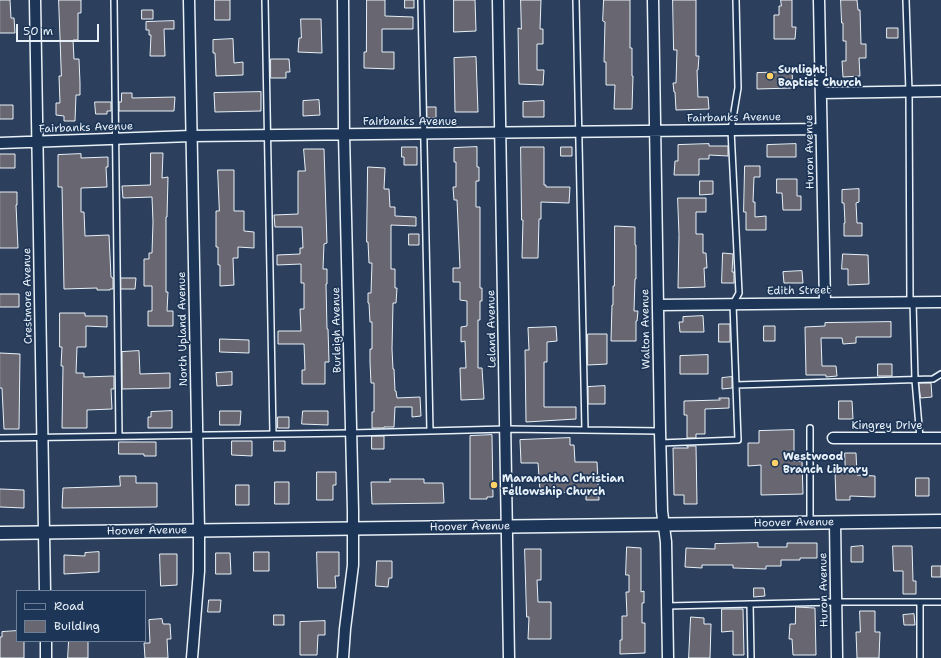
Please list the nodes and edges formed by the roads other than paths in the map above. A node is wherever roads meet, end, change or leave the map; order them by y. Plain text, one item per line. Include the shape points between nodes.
1 (35, 0) edge
2 (114, 0) edge
3 (189, 0) edge
4 (265, 0) edge
5 (343, 0) edge
6 (421, 0) edge
7 (498, 0) edge
8 (576, 0) edge
9 (653, 0) edge
10 (736, 0) edge
11 (819, 0) edge
12 (906, 0) edge
13 (941, 91) edge
14 (908, 92) junction
15 (821, 93) junction
16 (821, 129) junction
17 (731, 130) junction
18 (655, 131) junction
19 (579, 132) junction
20 (501, 133) junction
21 (268, 134) junction
22 (344, 134) junction
23 (425, 134) junction
24 (191, 136) junction
25 (115, 139) junction
26 (38, 141) junction
27 (0, 143) edge
28 (911, 302) junction
29 (941, 302) edge
30 (825, 303) junction
31 (733, 304) junction
32 (658, 305) junction
33 (941, 374) edge
34 (915, 380) junction
35 (736, 385) junction
36 (810, 428) dead end
37 (506, 429) junction
38 (585, 430) junction
39 (430, 431) junction
40 (660, 431) junction
41 (352, 433) junction
42 (197, 434) junction
43 (274, 434) junction
44 (119, 436) junction
45 (0, 438) edge
46 (43, 438) junction
47 (833, 438) dead end
48 (920, 438) junction
49 (941, 438) edge
50 (660, 443) junction
51 (941, 521) edge
52 (835, 522) junction
53 (810, 523) junction
54 (664, 525) junction
55 (507, 526) junction
56 (353, 528) junction
57 (199, 530) junction
58 (0, 533) edge
59 (45, 533) junction
60 (46, 590) edge
61 (836, 602) junction
62 (920, 602) junction
63 (941, 602) edge
64 (750, 604) junction
65 (667, 606) junction
66 (46, 642) edge
67 (46, 658) edge
68 (192, 658) edge
69 (343, 658) edge
70 (509, 658) edge
71 (668, 658) edge
72 (751, 658) edge
73 (837, 658) edge
74 (920, 658) edge

1 - 26 street, Crestmore Avenue
2 - 25 lane
3 - 24 street, North Upland Avenue
4 - 21 lane
5 - 22 street, Burleigh Avenue
6 - 23 lane
7 - 20 street, Leland Avenue
8 - 19 lane
9 - 18 street, Walton Avenue
10 - 17 lane via 738,88
11 - 15 street, Huron Avenue
12 - 14 lane
13 - 14 street
14 - 15 street
14 - 28 lane
15 - 16 street, Huron Avenue
16 - 17 street, Fairbanks Avenue
16 - 30 street, Huron Avenue
17 - 18 street, Fairbanks Avenue
17 - 31 lane via 739,293
18 - 19 street, Fairbanks Avenue
18 - 32 street, Walton Avenue
19 - 20 street, Fairbanks Avenue
19 - 38 lane
20 - 23 street, Fairbanks Avenue
20 - 37 street, Leland Avenue
21 - 22 street, Fairbanks Avenue
21 - 24 street, Fairbanks Avenue
21 - 43 lane
22 - 23 street, Fairbanks Avenue
22 - 41 street, Burleigh Avenue
23 - 39 lane
24 - 25 street, Fairbanks Avenue
24 - 42 street, North Upland Avenue
25 - 26 street, Fairbanks Avenue
25 - 44 lane
26 - 27 street, Fairbanks Avenue
26 - 46 street, Crestmore Avenue
28 - 29 street, Edith Street
28 - 30 street, Edith Street
28 - 34 lane
30 - 31 street, Edith Street
31 - 32 street, Edith Street
31 - 35 lane
32 - 40 street, Walton Avenue
33 - 34 lane via 933,379
34 - 35 lane
34 - 48 lane
35 - 50 lane via 738,440
36 - 53 lane
37 - 38 lane
37 - 39 lane
37 - 55 street, Leland Avenue
38 - 40 lane
39 - 41 lane
40 - 50 street, Walton Avenue
41 - 43 lane
41 - 56 street, Burleigh Avenue
42 - 43 lane
42 - 44 lane
42 - 57 street, North Upland Avenue
44 - 46 lane
45 - 46 lane
46 - 59 street, Crestmore Avenue
47 - 48 street, Kingrey Drive
48 - 49 street, Kingrey Drive
50 - 54 street, Walton Avenue
51 - 52 street, Hoover Avenue
52 - 53 street, Hoover Avenue
52 - 61 street, Huron Avenue
53 - 54 street, Hoover Avenue
54 - 55 street, Hoover Avenue
54 - 65 street, Walton Avenue
55 - 56 street, Hoover Avenue
55 - 70 street, Leland Avenue
56 - 57 street, Hoover Avenue
56 - 69 street, Burleigh Avenue via 353,565
57 - 59 street, Hoover Avenue
57 - 68 street, North Upland Avenue via 199,571
58 - 59 street, Hoover Avenue
59 - 60 street, Crestmore Avenue
61 - 62 lane
61 - 64 lane
61 - 73 street, Huron Avenue
62 - 63 lane
62 - 74 lane
64 - 65 lane
64 - 72 lane
65 - 71 street, Walton Avenue
66 - 67 street

